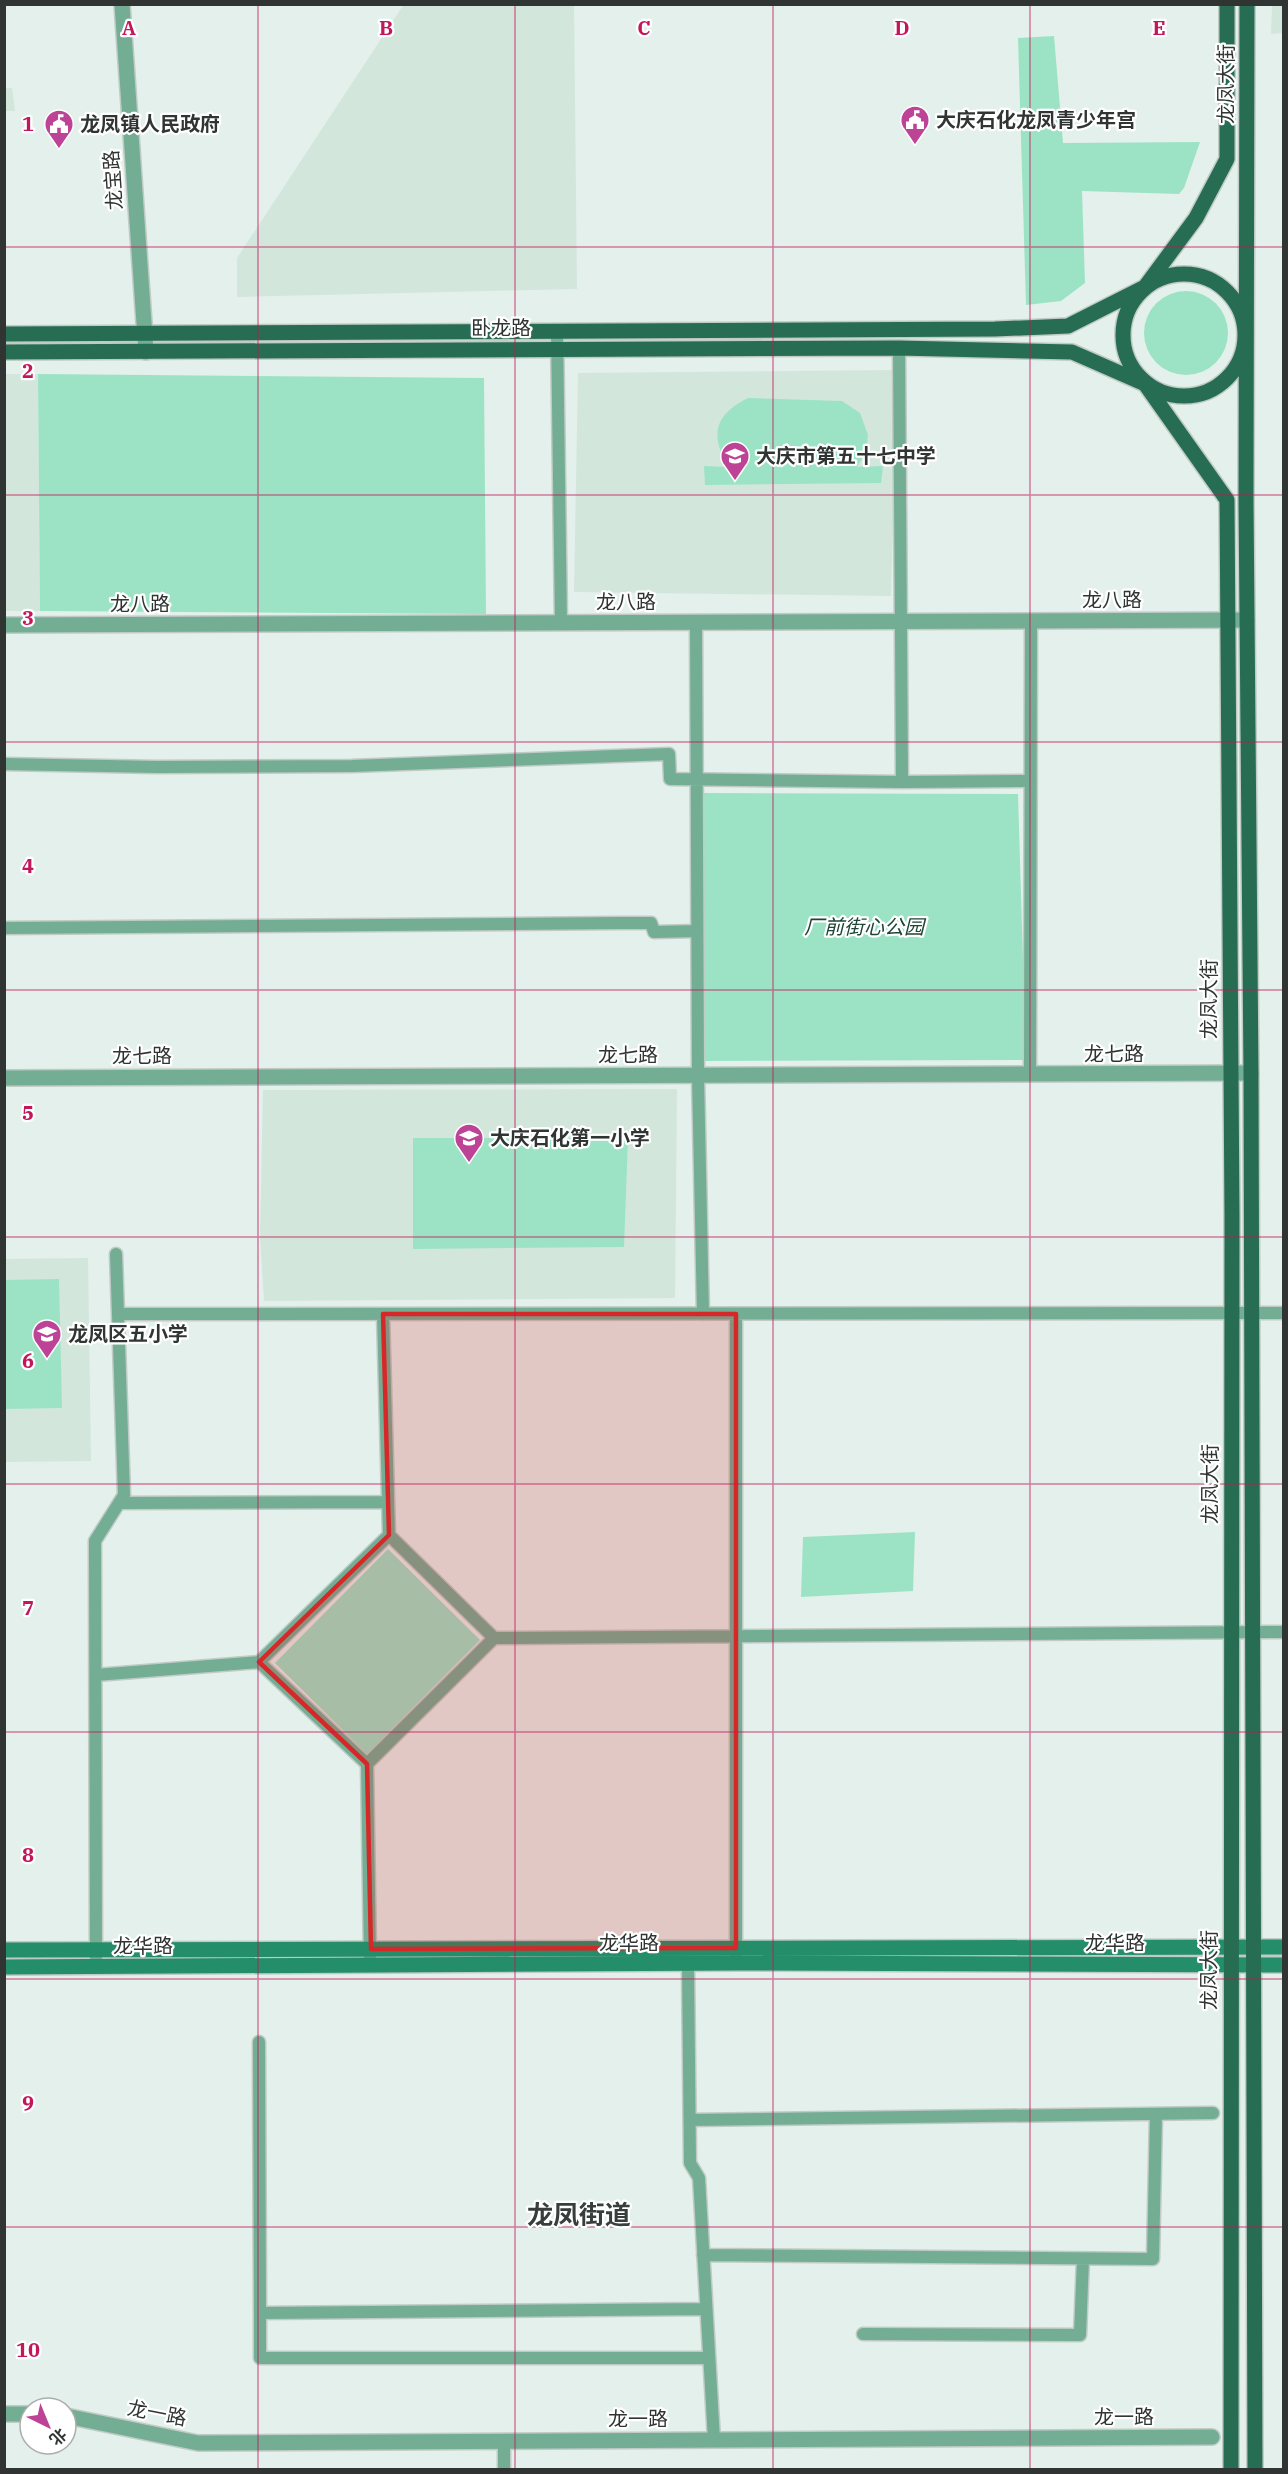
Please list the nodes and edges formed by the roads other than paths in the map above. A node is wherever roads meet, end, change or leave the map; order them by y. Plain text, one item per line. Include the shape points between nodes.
1 (122, 4) edge
2 (1227, 4) edge
3 (1246, 4) edge
4 (1145, 287) junction
5 (557, 332) junction
6 (144, 333) junction
7 (4, 334) edge
8 (1246, 335) junction
9 (899, 348) junction
10 (557, 349) junction
11 (4, 352) edge
12 (146, 352) junction
13 (1145, 384) junction
14 (1227, 620) junction
15 (1247, 620) junction
16 (901, 621) junction
17 (1031, 621) junction
18 (696, 622) junction
19 (561, 623) junction
20 (4, 625) edge
21 (4, 764) edge
22 (696, 778) junction
23 (1030, 781) junction
24 (902, 782) junction
25 (4, 928) edge
26 (697, 931) junction
27 (1251, 1073) junction
28 (1030, 1075) junction
29 (1231, 1075) junction
30 (698, 1076) junction
31 (4, 1078) edge
32 (116, 1254) dead end
33 (1232, 1313) junction
34 (1251, 1313) junction
35 (1284, 1313) edge
36 (118, 1314) junction
37 (383, 1314) junction
38 (703, 1314) junction
39 (736, 1314) junction
40 (388, 1502) junction
41 (119, 1503) junction
42 (389, 1535) junction
43 (1231, 1630) junction
44 (1252, 1631) junction
45 (1284, 1632) edge
46 (736, 1637) junction
47 (494, 1638) junction
48 (259, 1662) junction
49 (96, 1675) junction
50 (367, 1764) junction
51 (1230, 1947) junction
52 (1253, 1947) junction
53 (1284, 1947) edge
54 (370, 1949) junction
55 (4, 1950) edge
56 (96, 1950) junction
57 (736, 1956) junction
58 (688, 1964) junction
59 (1230, 1964) junction
60 (370, 1965) junction
61 (1253, 1965) junction
62 (1284, 1965) edge
63 (4, 1967) edge
64 (96, 1967) junction
65 (259, 2042) dead end
66 (1213, 2113) dead end
67 (1156, 2114) junction
68 (690, 2120) junction
69 (703, 2255) junction
70 (1083, 2259) junction
71 (706, 2309) junction
72 (260, 2313) junction
73 (863, 2334) dead end
74 (709, 2358) junction
75 (78, 2418) edge
76 (1212, 2437) dead end
77 (714, 2440) junction
78 (504, 2441) junction
79 (504, 2469) edge
80 (1231, 2469) edge
81 (1255, 2469) edge

1 - 6 street, 龙宝路
2 - 4 main road, 龙凤大街 via 1227,159 1196,218
3 - 8 main road, 龙凤大街
4 - 5 main road, 卧龙路 via 1068,326
4 - 8 main road via 1177,274 1211,279 1237,302
4 - 13 main road via 1132,301 1122,336 1125,354
5 - 6 main road, 卧龙路
5 - 10 street
6 - 7 main road, 卧龙路
6 - 12 street, 龙宝路
8 - 13 main road via 1243,355 1220,386 1182,397
8 - 15 main road, 龙凤大街
9 - 10 main road, 卧龙路
9 - 13 main road, 卧龙路 via 1072,352
9 - 16 street
10 - 12 main road, 卧龙路
10 - 19 street
11 - 12 main road, 卧龙路
13 - 14 main road, 龙凤大街 via 1227,500
14 - 15 street, 龙八路
14 - 17 street, 龙八路
14 - 29 main road, 龙凤大街
15 - 27 main road, 龙凤大街
16 - 17 street, 龙八路
16 - 18 street, 龙八路
16 - 24 street
17 - 23 street
18 - 19 street, 龙八路
18 - 22 street
19 - 20 street, 龙八路
21 - 22 street via 352,766 669,754 670,779
22 - 24 street
22 - 26 street
23 - 24 street
23 - 28 street
25 - 26 street via 651,923 654,932
26 - 30 street
27 - 29 street, 龙七路
27 - 34 main road, 龙凤大街
28 - 29 street, 龙七路
28 - 30 street, 龙七路
29 - 33 main road, 龙凤大街
30 - 31 street, 龙七路
30 - 38 street
32 - 36 street
33 - 34 street
33 - 39 street
33 - 43 main road, 龙凤大街
34 - 35 street
34 - 44 main road, 龙凤大街
36 - 37 street
36 - 41 street via 124,1495
37 - 38 street
37 - 40 street
38 - 39 street
39 - 46 street
40 - 41 street
40 - 42 street
41 - 49 street via 95,1541
42 - 47 street
42 - 48 street
43 - 44 street
43 - 46 street
43 - 51 main road, 龙凤大街
44 - 45 street
44 - 52 main road, 龙凤大街
46 - 47 street
46 - 57 street
47 - 50 street
48 - 49 street
48 - 50 street
49 - 56 street
50 - 54 street
51 - 52 main road
51 - 57 main road
51 - 59 main road, 龙凤大街
52 - 53 main road
52 - 61 main road, 龙凤大街
54 - 56 main road
54 - 57 main road
54 - 60 street
55 - 56 main road
56 - 64 street
57 - 58 main road, 龙华路
57 - 59 main road, 龙华路
58 - 60 main road, 龙华路
58 - 68 street
59 - 61 main road, 龙华路
59 - 80 main road, 龙凤大街
60 - 64 main road, 龙华路
61 - 62 main road, 龙华路
61 - 81 main road, 龙凤大街
63 - 64 main road, 龙华路
65 - 72 street
66 - 67 street
67 - 68 street
67 - 70 street via 1154,2259
68 - 69 street via 690,2163 699,2178
69 - 70 street
69 - 71 street
70 - 73 street via 1080,2335
71 - 72 street
71 - 74 street
72 - 74 street via 260,2358
74 - 77 street
75 - 78 street, 龙一路 via 198,2442
76 - 77 street, 龙一路
77 - 78 street, 龙一路
78 - 79 street

